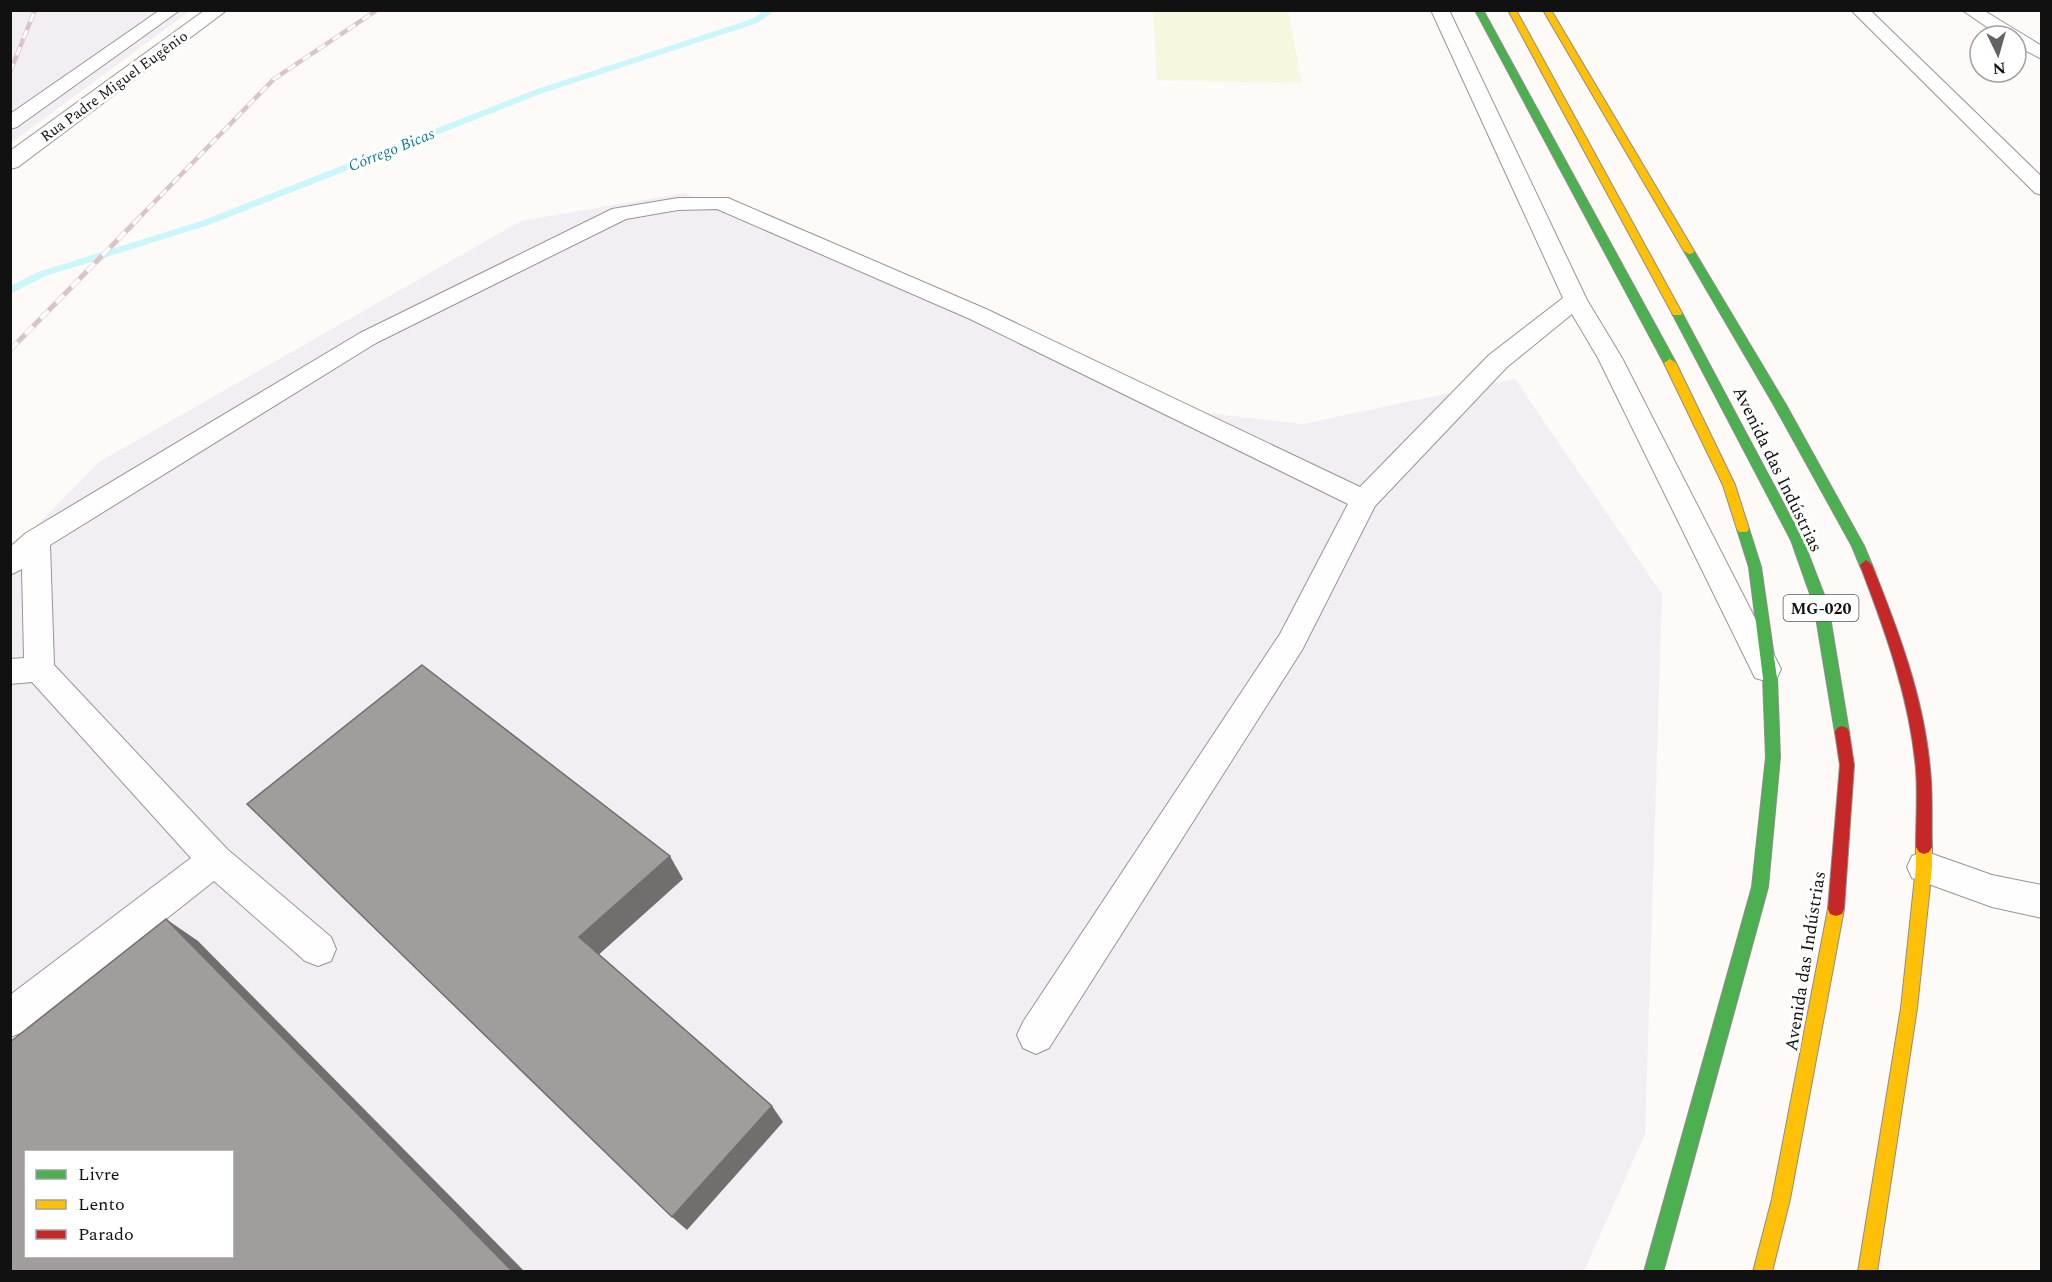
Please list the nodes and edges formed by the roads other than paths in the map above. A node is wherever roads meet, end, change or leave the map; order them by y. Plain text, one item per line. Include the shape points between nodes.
1 (172, 10) edge
2 (218, 10) edge
3 (1440, 10) edge
4 (1479, 10) edge
5 (1512, 10) edge
6 (1547, 10) edge
7 (1859, 10) edge
8 (1970, 10) edge
9 (1993, 24) edge
10 (2028, 46) edge
11 (2042, 54) edge
12 (10, 123) edge
13 (10, 162) edge
14 (2042, 189) edge
15 (1575, 300) junction
16 (1364, 500) junction
17 (36, 540) junction
18 (10, 564) edge
19 (25, 670) edge
20 (1770, 678) junction
21 (215, 860) junction
22 (1924, 867) junction
23 (2042, 902) edge
24 (318, 949) dead end
25 (10, 1019) edge
26 (1036, 1035) dead end
27 (1653, 1272) edge
28 (1762, 1272) edge
29 (1867, 1272) edge

1 - 12 lane
2 - 13 street, Rua Padre Miguel Eugênio
3 - 15 lane
4 - 20 main road, MG-020 via 1671,364 1729,485 1755,567
5 - 28 main road, Avenida das Indústrias / MG-020 via 1749,447 1797,540 1821,606 1847,765 1836,907 1781,1198
6 - 22 main road via 1780,405 1858,546 1883,608 1905,680 1922,760
7 - 14 lane
8 - 9 lane
10 - 11 lane
15 - 16 lane via 1498,361
15 - 20 lane via 1610,358
16 - 17 lane via 978,314 720,202 678,204 620,214 368,338
16 - 26 lane via 1291,642
17 - 18 lane
17 - 19 lane
19 - 21 lane
20 - 27 main road, MG-020 via 1773,757 1760,887
21 - 24 lane
21 - 25 lane
22 - 23 lane via 1992,891
22 - 29 main road via 1909,1008

